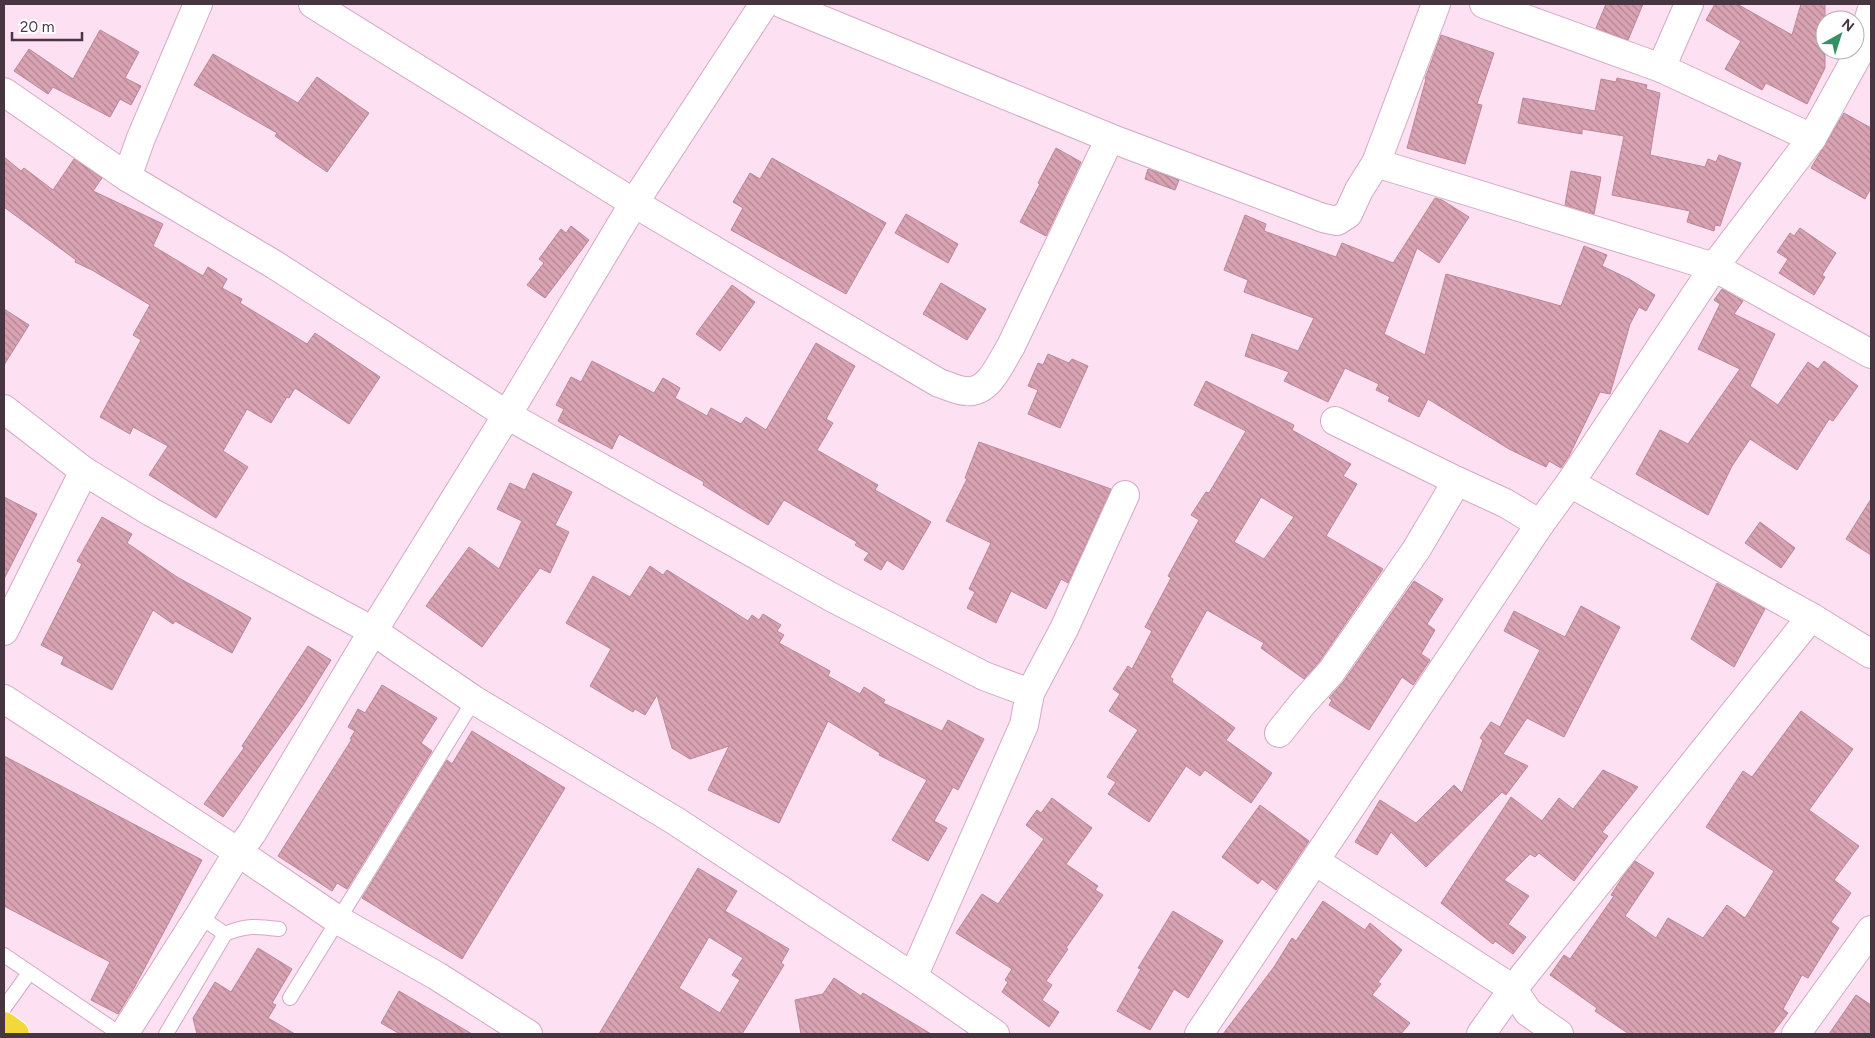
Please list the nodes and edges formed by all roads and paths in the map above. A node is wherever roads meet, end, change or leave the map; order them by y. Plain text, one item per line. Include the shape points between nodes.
1 (198, 4) edge
2 (313, 4) edge
3 (764, 4) edge
4 (783, 4) edge
5 (1436, 4) edge
6 (1484, 4) edge
7 (1689, 4) edge
8 (1871, 12) edge
9 (1865, 56) edge
10 (1862, 60) edge
11 (1661, 68) junction
12 (4, 92) edge
13 (1110, 138) junction
14 (1812, 138) junction
15 (1376, 163) junction
16 (128, 176) junction
17 (634, 203) junction
18 (1714, 267) junction
19 (1871, 354) edge
20 (4, 409) edge
21 (507, 414) junction
22 (1335, 421) dead end
23 (84, 471) junction
24 (1457, 481) junction
25 (1570, 483) junction
26 (1125, 495) dead end
27 (1540, 524) junction
28 (1811, 617) junction
29 (4, 631) edge
30 (373, 631) junction
31 (1871, 654) edge
32 (1030, 693) junction
33 (4, 699) edge
34 (474, 700) junction
35 (1279, 733) dead end
36 (238, 852) junction
37 (1315, 861) junction
38 (199, 916) junction
39 (338, 920) junction
40 (279, 929) dead end
41 (1871, 930) edge
42 (225, 934) junction
43 (4, 955) edge
44 (29, 973) junction
45 (913, 977) junction
46 (1513, 989) junction
47 (290, 998) dead end
48 (4, 1008) edge
49 (4, 1026) edge
50 (14, 1034) edge
51 (120, 1034) edge
52 (124, 1034) edge
53 (166, 1034) edge
54 (528, 1034) edge
55 (995, 1034) edge
56 (1200, 1034) edge
57 (1480, 1034) edge
58 (1559, 1034) edge
59 (1796, 1034) edge

1 - 16 street
2 - 17 street
3 - 17 street
4 - 13 street
5 - 15 street
6 - 11 street
7 - 11 street
8 - 9 street
10 - 14 street
11 - 14 street
12 - 16 street
13 - 15 street via 1337,222 1348,214
13 - 17 street via 1011,346 983,387 966,392 939,383
14 - 18 street
15 - 18 street
16 - 21 street via 275,265
17 - 21 street
18 - 19 street
18 - 25 street
20 - 23 street
21 - 30 street
21 - 32 street via 833,598 984,676
22 - 24 street
23 - 29 street
23 - 30 street via 151,512
24 - 27 street via 1505,503
24 - 35 street via 1416,550 1331,672
25 - 27 street
25 - 28 street
26 - 32 street via 1064,629
27 - 37 street
28 - 31 street
28 - 46 street
30 - 34 street
30 - 36 street
32 - 45 street via 1024,725
33 - 36 street
34 - 39 lane
34 - 45 street via 674,820
36 - 38 street
36 - 39 street
37 - 46 street
37 - 56 street
38 - 42 lane
38 - 52 street
39 - 47 lane
39 - 54 street via 437,976
40 - 42 lane via 242,927
41 - 59 street
42 - 53 lane
43 - 44 lane
44 - 48 lane
44 - 51 lane
45 - 55 street
46 - 57 street
46 - 58 street via 1528,1012
49 - 50 highway

